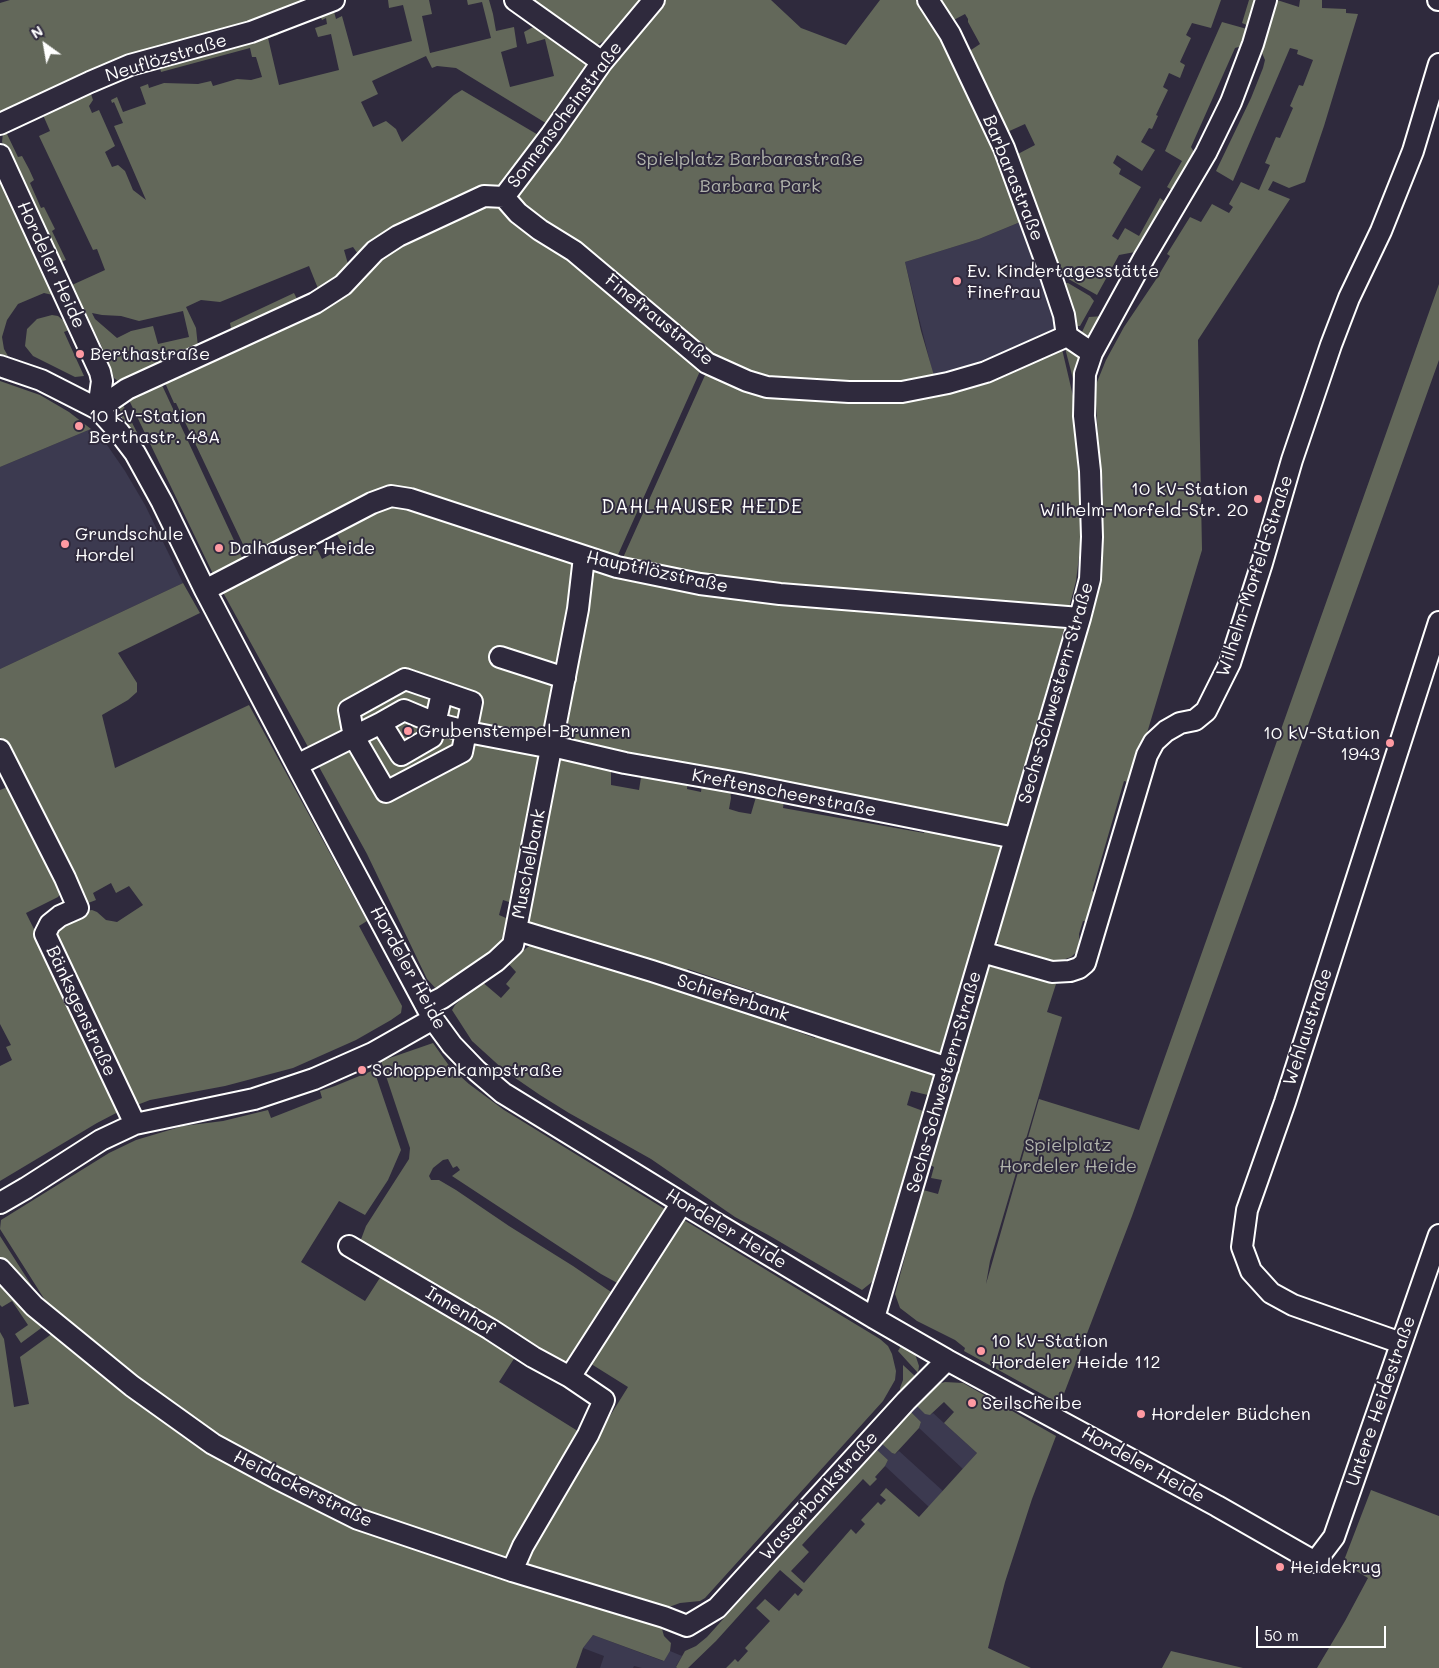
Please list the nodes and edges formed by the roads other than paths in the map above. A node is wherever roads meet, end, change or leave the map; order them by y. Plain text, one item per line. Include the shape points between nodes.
1 (334, 0) edge
2 (515, 0) edge
3 (654, 0) edge
4 (928, 0) edge
5 (1266, 0) edge
6 (602, 62) junction
7 (1439, 64) edge
8 (0, 124) edge
9 (0, 155) edge
10 (504, 197) junction
11 (1067, 336) junction
12 (1092, 353) junction
13 (0, 366) edge
14 (98, 409) junction
15 (584, 558) junction
16 (205, 590) junction
17 (1080, 618) junction
18 (1439, 622) edge
19 (500, 657) dead end
20 (565, 678) junction
21 (381, 692) junction
22 (442, 693) junction
23 (388, 719) junction
24 (435, 723) junction
25 (466, 731) junction
26 (354, 737) junction
27 (425, 741) junction
28 (552, 747) junction
29 (0, 750) edge
30 (401, 755) junction
31 (440, 764) junction
32 (296, 765) junction
33 (386, 792) junction
34 (1015, 838) junction
35 (516, 930) junction
36 (982, 952) junction
37 (430, 1013) junction
38 (948, 1068) junction
39 (135, 1124) junction
40 (0, 1203) edge
41 (682, 1203) junction
42 (1439, 1235) edge
43 (349, 1246) dead end
44 (0, 1269) edge
45 (874, 1318) junction
46 (1401, 1343) junction
47 (947, 1360) junction
48 (570, 1377) junction
49 (1315, 1562) joint
50 (512, 1571) junction
51 (686, 1626) joint

1 - 8 street, Neuflözstraße via 251,32 130,65
2 - 6 street
3 - 6 street, Sonnenscheinstraße
4 - 11 street, Barbarastraße via 950,34 1004,148 1064,314
5 - 12 street, Sechs-Schwestern-Straße via 1235,92 1206,153
6 - 10 street, Sonnenscheinstraße
7 - 36 street, Wilhelm-Morfeld-Straße via 1413,151 1328,354 1230,663 1206,711 1195,720 1180,723 1166,731 1154,742 1147,755 1085,963 1070,971 1052,972
9 - 14 street, Hordeler Heide via 100,372
10 - 11 street, Finefraustraße via 518,213 574,251 707,363 767,386 902,392 986,372
10 - 14 street, Sonnenscheinstraße via 484,196 398,236 375,251 343,285 315,303 127,389
11 - 12 street
12 - 17 street, Sechs-Schwestern-Straße via 1085,374 1084,416 1092,537 1090,579
13 - 14 street via 41,380
14 - 16 street, Hordeler Heide via 135,453
15 - 16 street, Hauptflözstraße via 410,499 391,496
15 - 17 street, Hauptflözstraße via 700,584 790,595
15 - 20 street, Muschelbank
16 - 32 street, Hordeler Heide
17 - 34 street, Sechs-Schwestern-Straße
18 - 46 street, Wehlaustraße via 1285,1102 1247,1210 1242,1247 1250,1271 1271,1293 1293,1305
19 - 20 street
20 - 28 street, Muschelbank
21 - 22 street via 405,679
21 - 23 street
21 - 26 street via 349,710
22 - 24 street
22 - 25 street via 472,702
23 - 24 street, Kreftenscheerstraße via 404,710
23 - 26 street
23 - 30 street
24 - 25 street, Kreftenscheerstraße
24 - 27 street via 432,737
25 - 28 street, Kreftenscheerstraße
25 - 31 street via 462,752
26 - 32 street
26 - 33 street
27 - 30 street
27 - 31 street
28 - 34 street, Kreftenscheerstraße
28 - 35 street, Muschelbank
29 - 39 street, Bänksgenstraße via 78,908 60,916 50,924 45,934
30 - 33 street
31 - 33 street
32 - 37 street, Hordeler Heide
34 - 36 street, Sechs-Schwestern-Straße
35 - 37 street, Muschelbank via 513,945 496,961 442,998
35 - 38 street, Schieferbank
36 - 38 street, Sechs-Schwestern-Straße
37 - 39 street via 373,1053 314,1079 254,1099
37 - 41 street, Hordeler Heide via 452,1045 503,1093
38 - 45 street, Sechs-Schwestern-Straße
39 - 40 street via 101,1140
41 - 45 street, Hordeler Heide
41 - 48 street
42 - 46 street, Untere Heidestraße
43 - 48 street, Innenhof
44 - 50 street, Heidackerstraße via 56,1324 132,1386 213,1444 358,1519
45 - 47 street, Hordeler Heide
46 - 49 street, Untere Heidestraße via 1334,1536
47 - 49 street, Hordeler Heide
47 - 51 street, Wasserbankstraße via 717,1608
48 - 50 street, Innenhof via 604,1400 588,1436 523,1546
50 - 51 street, Heidackerstraße

